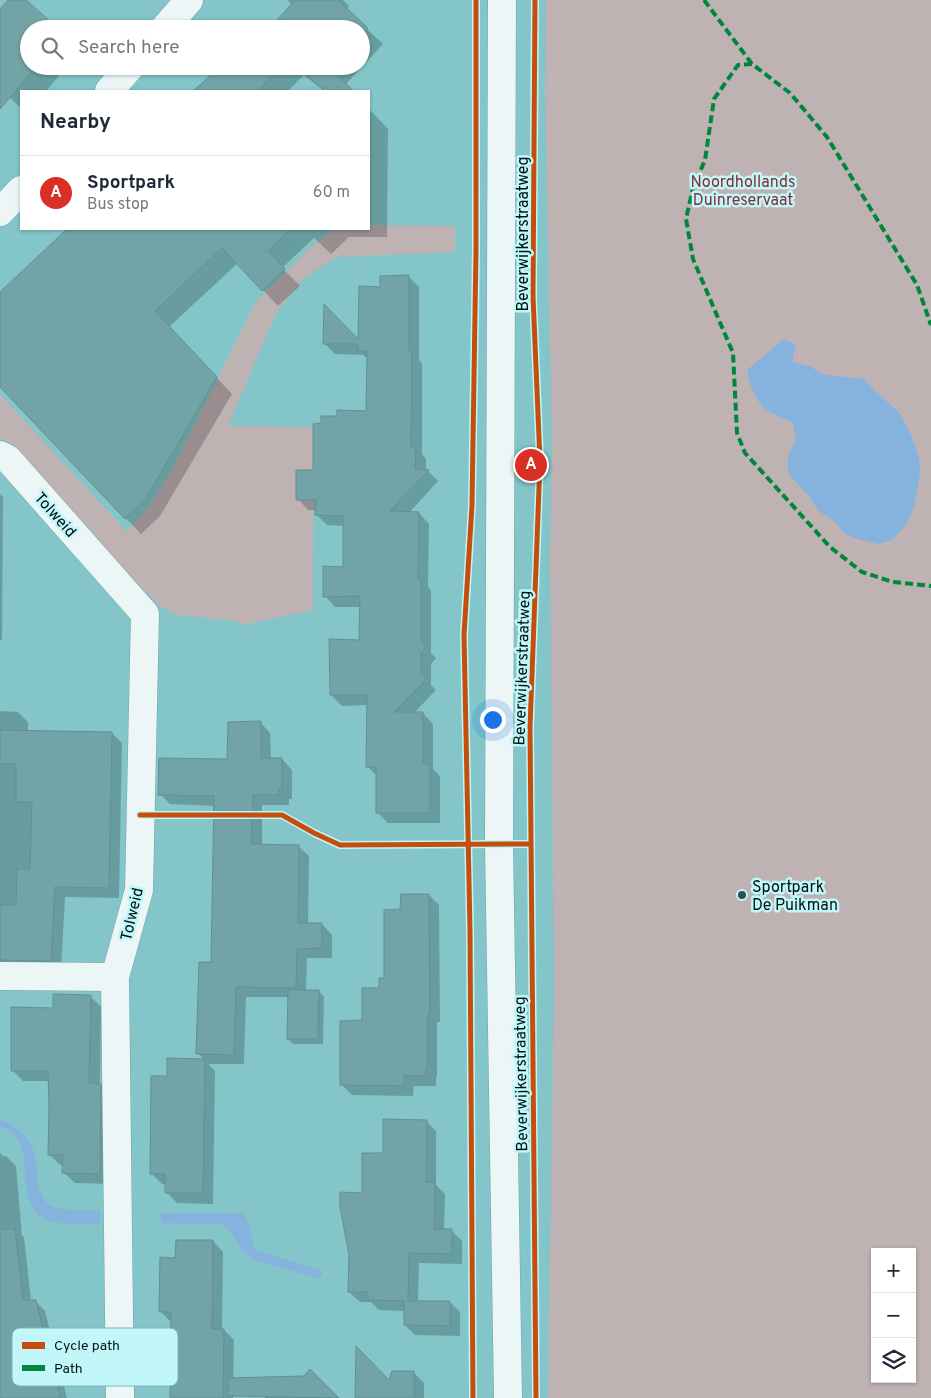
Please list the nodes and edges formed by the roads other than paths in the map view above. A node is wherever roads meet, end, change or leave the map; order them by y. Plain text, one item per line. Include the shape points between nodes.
1 (189, 0) edge
2 (502, 0) edge
3 (172, 20) edge
4 (123, 75) edge
5 (110, 90) edge
6 (20, 191) edge
7 (0, 212) edge
8 (0, 455) edge
9 (0, 976) edge
10 (115, 977) junction
11 (119, 1328) edge
12 (508, 1398) edge

1 - 3 main road
2 - 12 main road, Beverwijkerstraatweg via 499,844
4 - 5 main road
6 - 7 main road
8 - 10 main road, Tolweid via 8,460 145,614 139,890
9 - 10 main road
10 - 11 main road, Tolweid

